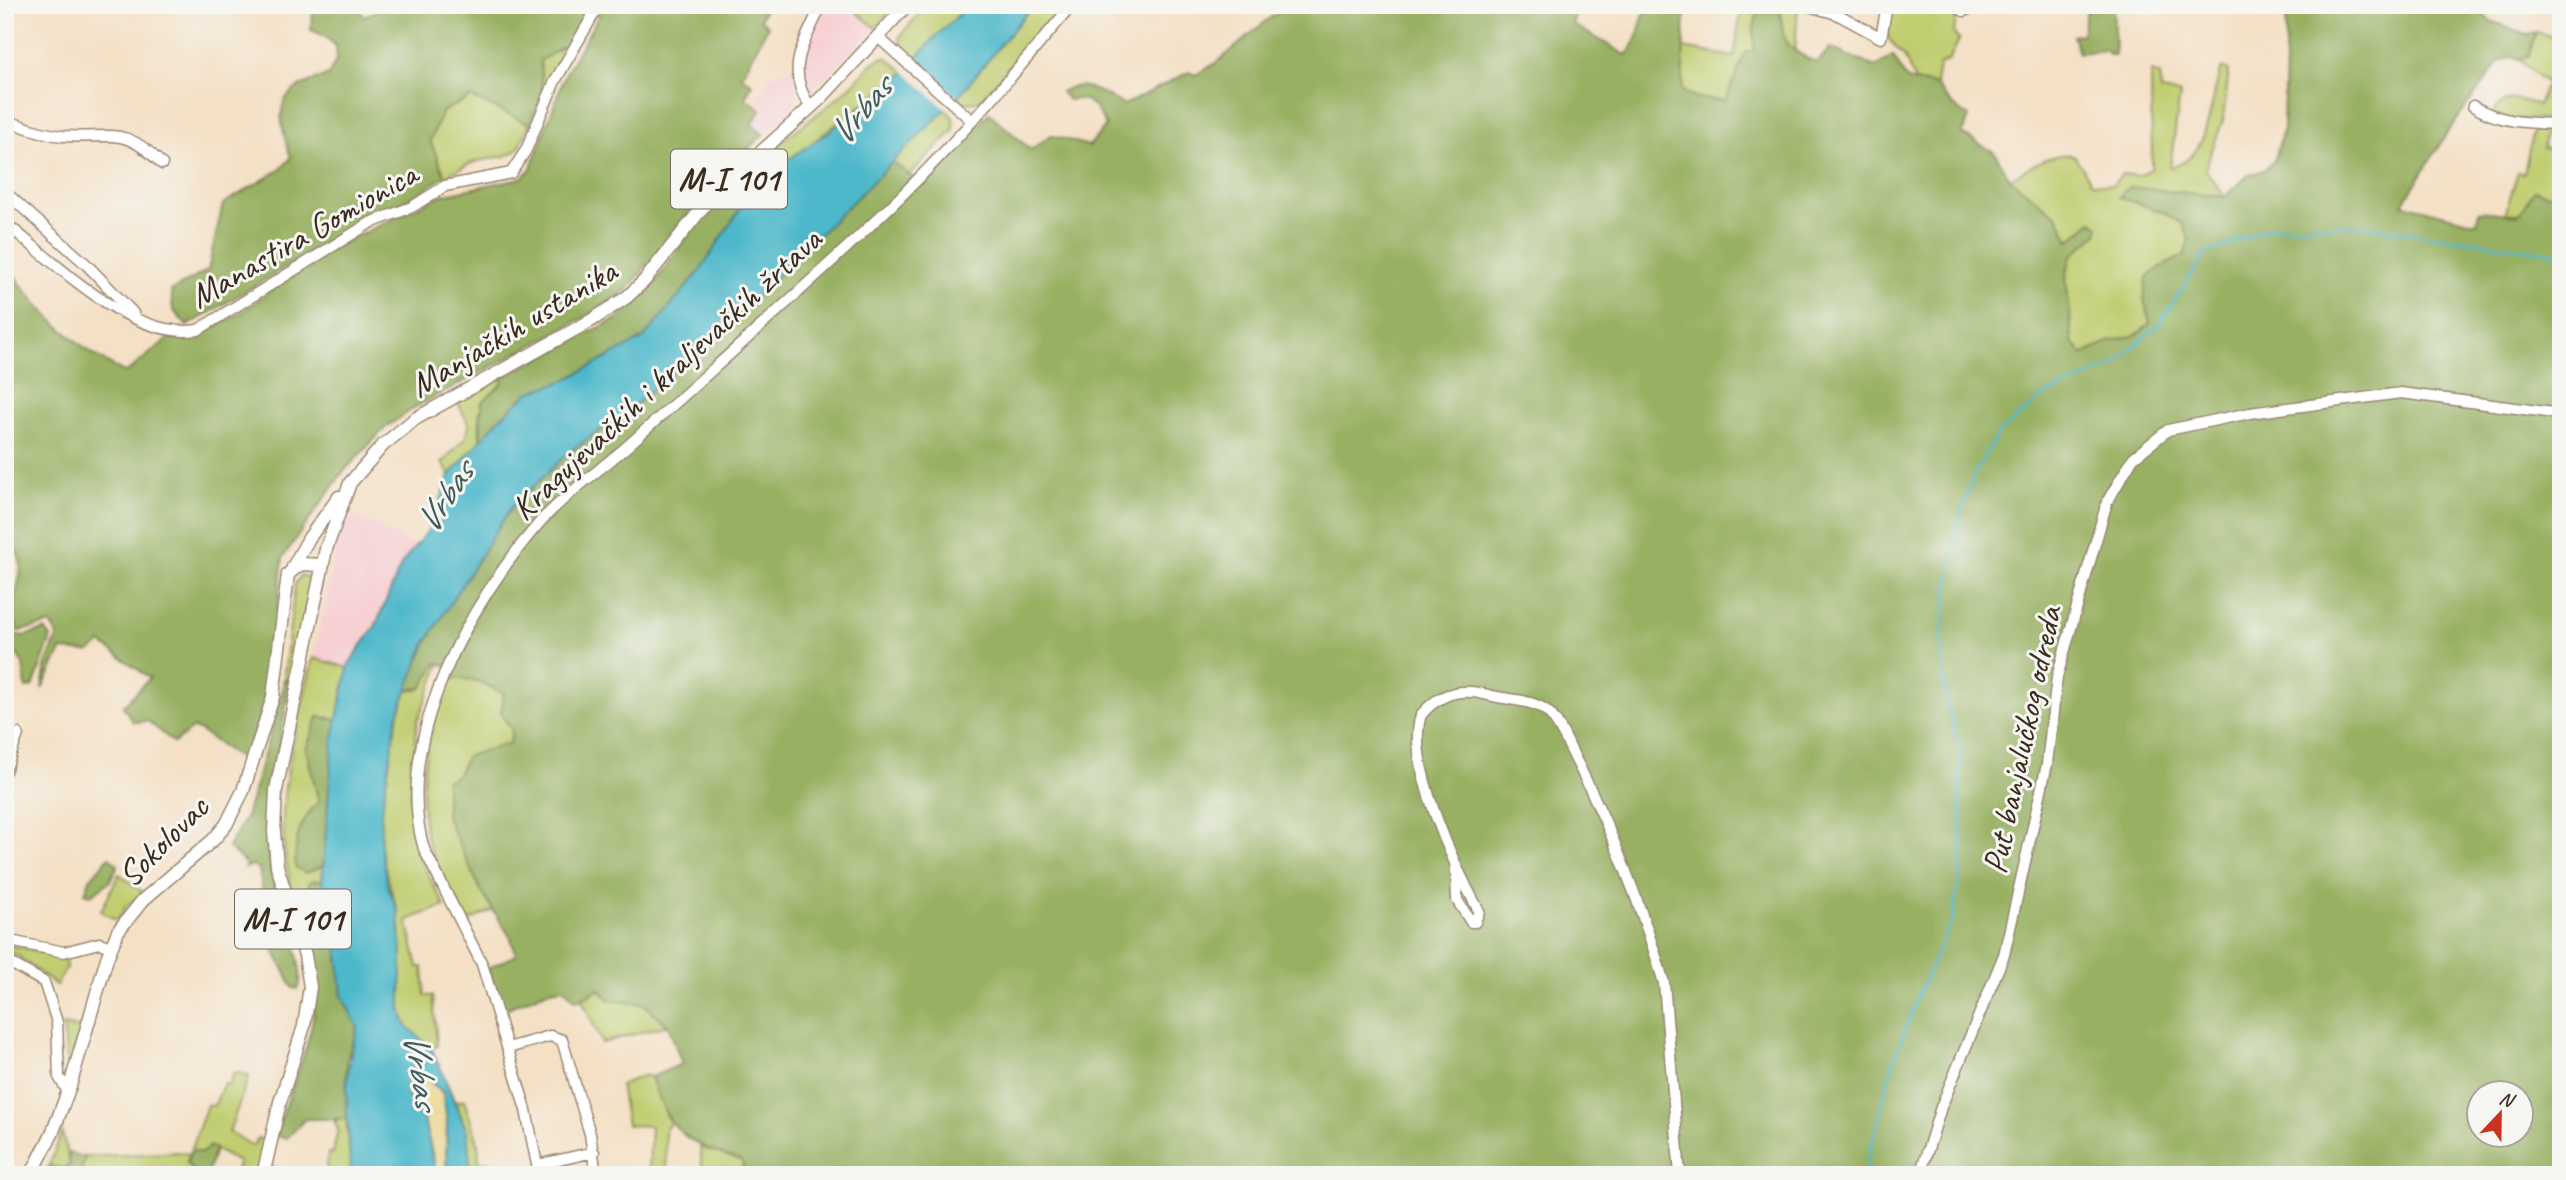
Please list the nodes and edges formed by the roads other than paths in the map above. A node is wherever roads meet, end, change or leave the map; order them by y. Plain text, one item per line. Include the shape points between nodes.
1 (599, 5) edge
2 (821, 5) edge
3 (907, 5) edge
4 (1072, 5) edge
5 (1805, 5) edge
6 (1887, 5) edge
7 (1955, 5) edge
8 (1978, 5) edge
9 (879, 38) junction
10 (2473, 106) dead end
11 (811, 108) junction
12 (5, 120) edge
13 (971, 121) junction
14 (2561, 124) edge
15 (162, 164) dead end
16 (5, 192) edge
17 (5, 223) edge
18 (142, 323) junction
19 (2561, 414) edge
20 (350, 483) junction
21 (323, 565) junction
22 (293, 568) junction
23 (18, 734) dead end
24 (5, 771) edge
25 (1456, 869) dead end
26 (5, 940) edge
27 (111, 947) junction
28 (5, 960) edge
29 (508, 1048) junction
30 (68, 1092) junction
31 (594, 1152) junction
32 (538, 1170) edge
33 (31, 1175) edge
34 (263, 1175) edge
35 (596, 1175) edge
36 (1680, 1175) edge
37 (1920, 1175) edge

1 - 18 street, Manastira Gomionica via 555,81 526,150 511,173 445,186 370,223 198,330 170,332
2 - 11 street via 795,68 801,94
3 - 9 main road, Manjačkih ustanika / M-I 101
4 - 13 street, Kragujevačkih i kraljevačkih žrtava
5 - 6 street via 1838,14 1881,38
7 - 8 street via 1964,11
9 - 11 main road, Manjačkih ustanika / M-I 101
9 - 13 street
10 - 14 street via 2491,118
11 - 20 main road, Manjačkih ustanika / M-I 101 via 711,197 627,296 415,419 383,445
12 - 15 street via 53,134 125,137 141,144
13 - 29 street, Kragujevačkih i kraljevačkih žrtava via 891,206 543,519 498,578 447,663 425,730 418,827 424,849 482,964
16 - 18 street via 87,265
17 - 18 street via 105,301
19 - 37 street, Put banjalučkog odreda via 2401,393 2249,413 2168,430 2133,458 2107,502 2057,677 2047,764 2004,955 1941,1107
20 - 21 main road, Manjačkih ustanika / M-I 101
20 - 22 main road, Sokolovac
21 - 22 main road
21 - 34 main road, M-I 101 via 276,790 274,819 279,875 308,965 309,996
22 - 27 main road, Sokolovac via 286,581 273,697 236,807 213,840 128,916
23 - 24 street
25 - 36 street via 1424,774 1418,741 1421,715 1455,691 1481,692 1541,707 1561,732 1599,805 1664,983
26 - 27 street via 64,952 99,943
27 - 30 main road, Sokolovac
28 - 30 street via 37,976 46,986 57,1022 59,1077
29 - 31 street via 550,1036 562,1040
29 - 32 street, Kragujevačkih i kraljevačkih žrtava
30 - 33 main road, Sokolovac
31 - 32 street
31 - 35 street

